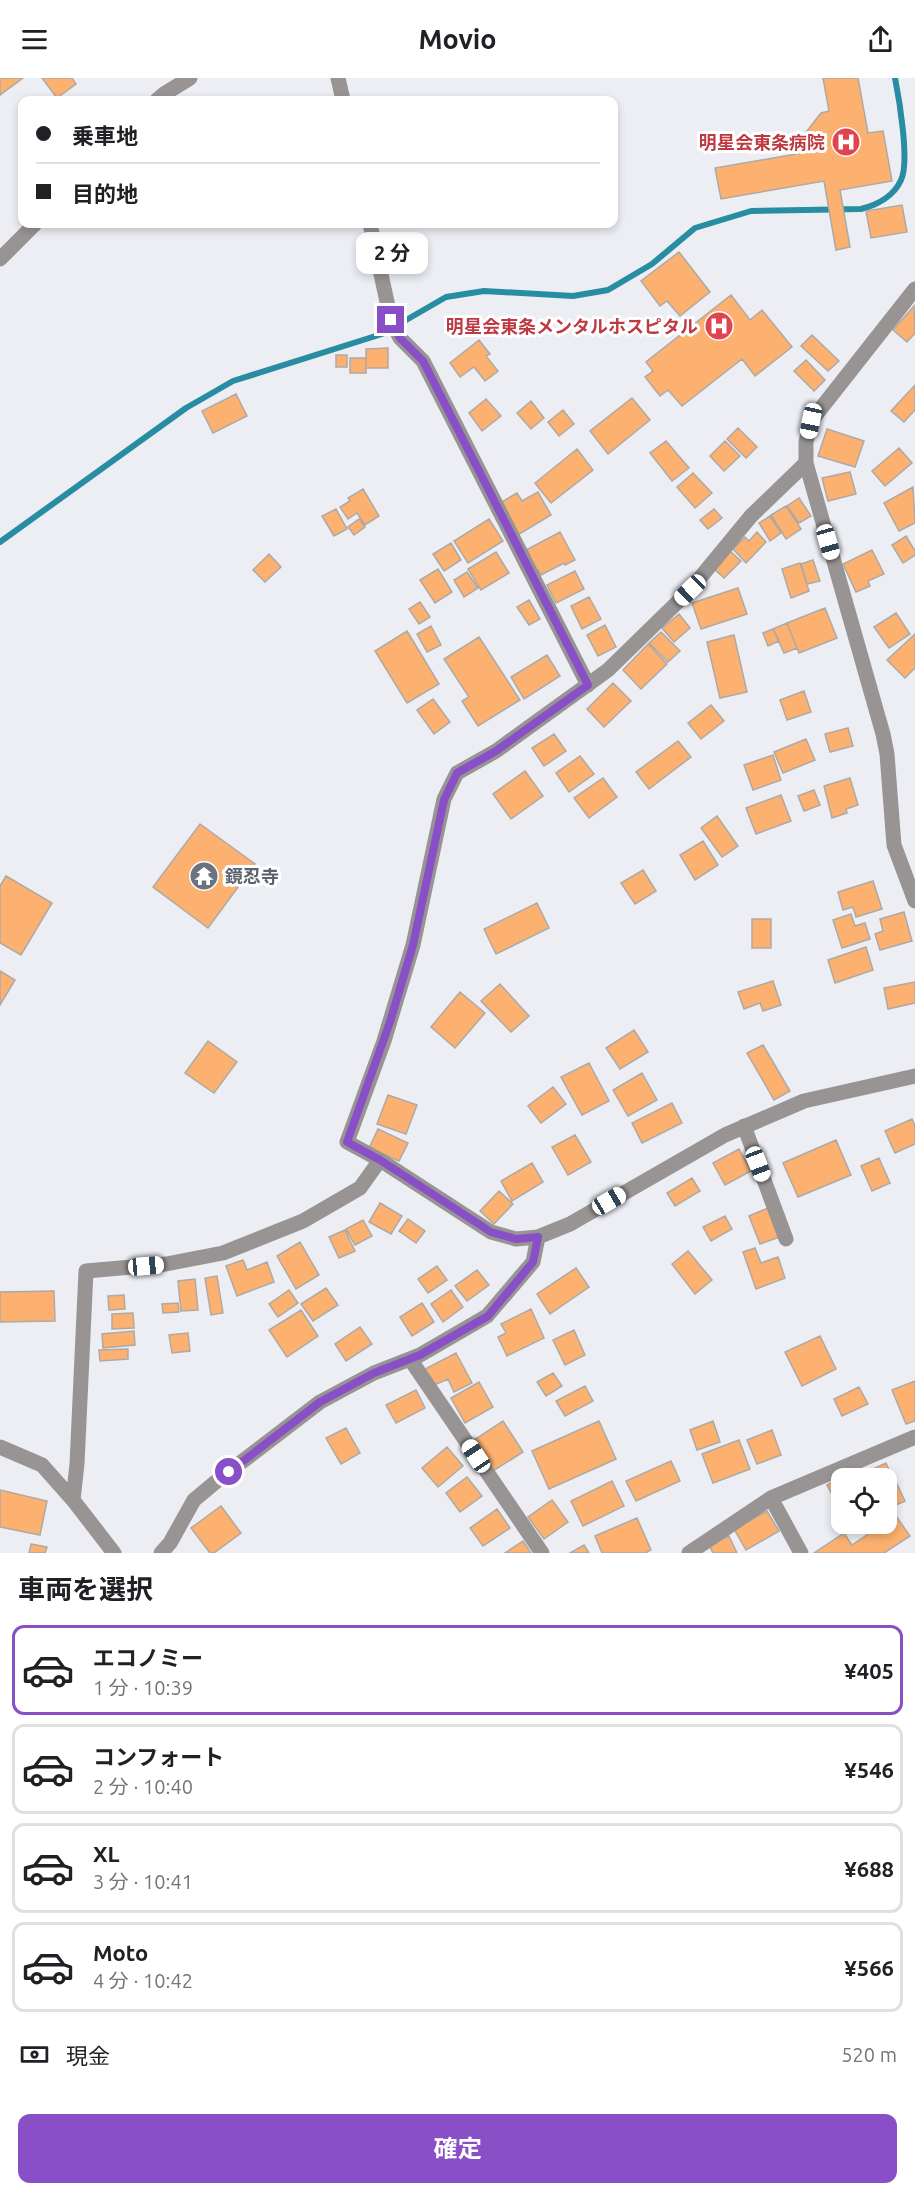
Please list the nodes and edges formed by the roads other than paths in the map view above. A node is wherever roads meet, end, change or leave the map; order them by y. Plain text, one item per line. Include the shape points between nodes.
1 (190, 78) edge
2 (338, 78) edge
3 (162, 96) edge
4 (342, 96) edge
5 (31, 228) edge
6 (371, 228) edge
7 (0, 259) edge
8 (915, 289) edge
9 (806, 463) junction
10 (588, 685) junction
11 (915, 901) edge
12 (915, 1076) edge
13 (744, 1126) junction
14 (380, 1160) junction
15 (538, 1237) junction
16 (786, 1239) dead end
17 (410, 1359) junction
18 (915, 1437) edge
19 (0, 1447) edge
20 (771, 1498) junction
21 (73, 1500) junction
22 (114, 1553) edge
23 (161, 1553) edge
24 (542, 1553) edge
25 (689, 1553) edge
26 (801, 1553) edge

1 - 3 street
2 - 4 street
5 - 7 street
6 - 10 street via 391,320 400,338 423,361
8 - 9 street via 811,421
9 - 10 street via 751,516 690,590
9 - 11 street via 879,716 887,754 894,845
10 - 14 street via 496,751 457,773 444,800 413,945 347,1142
12 - 13 street via 804,1101
13 - 15 street via 570,1224
13 - 16 street
14 - 15 street via 491,1232 516,1239
14 - 21 street via 360,1188 303,1221 223,1252 166,1264 86,1270
15 - 17 street via 533,1262 488,1316
17 - 23 street via 320,1402 218,1480 194,1500
17 - 24 street
18 - 20 street
19 - 21 street via 42,1465
20 - 25 street
20 - 26 street
21 - 22 street

